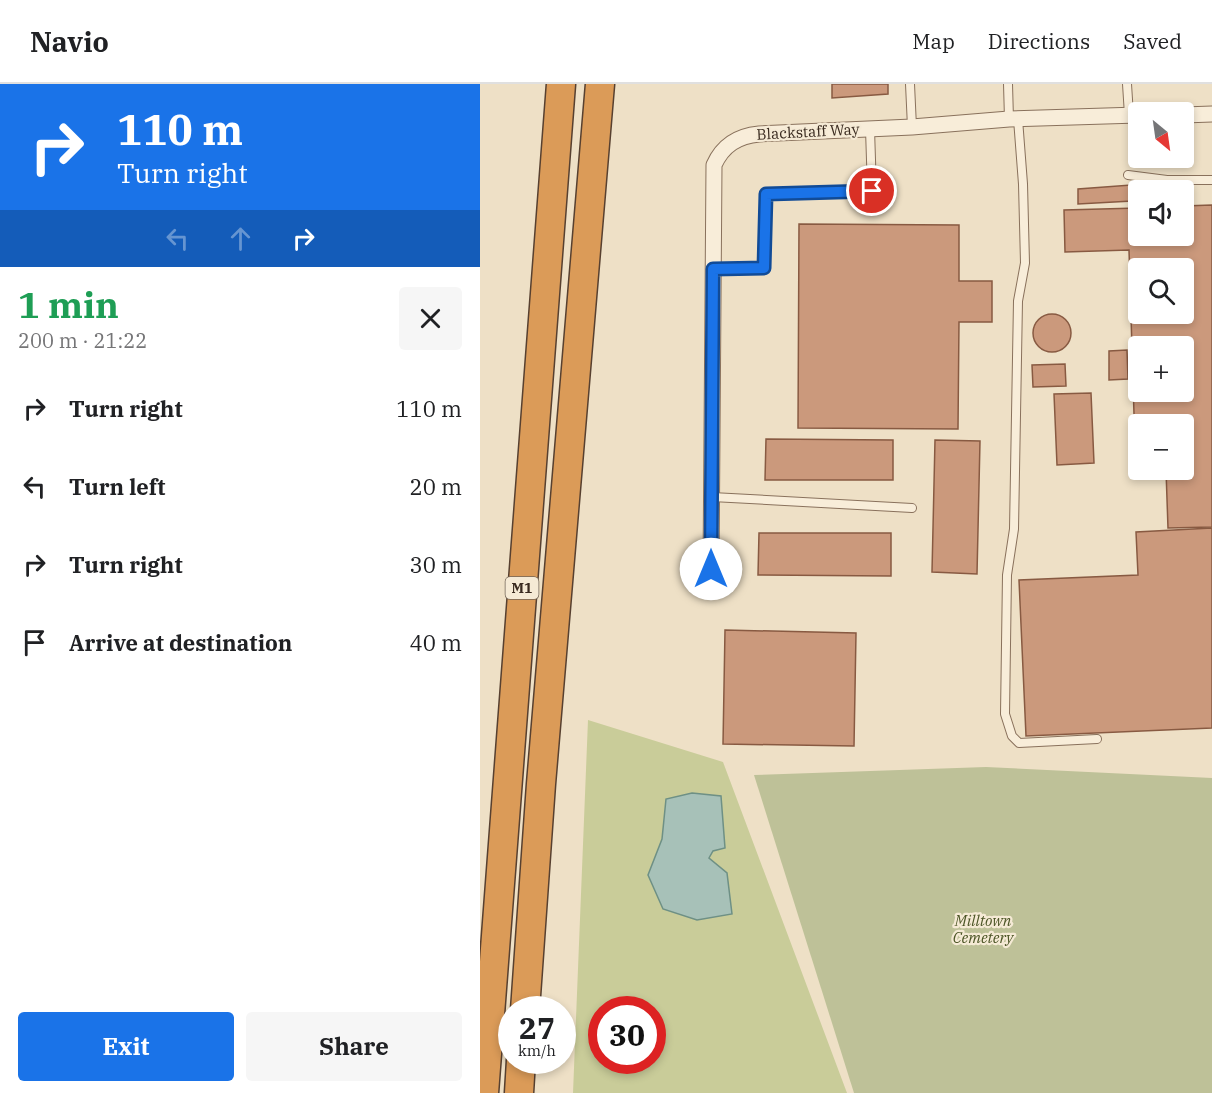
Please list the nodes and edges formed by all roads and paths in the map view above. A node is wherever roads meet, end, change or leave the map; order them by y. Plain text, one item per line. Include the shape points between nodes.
1 (561, 84) edge
2 (600, 84) edge
3 (910, 84) edge
4 (1008, 84) edge
5 (1127, 84) edge
6 (1131, 102) edge
7 (1212, 114) edge
8 (1128, 115) edge
9 (1194, 115) edge
10 (1013, 119) junction
11 (912, 127) junction
12 (870, 129) junction
13 (1128, 175) dead end
14 (1212, 180) edge
15 (713, 269) junction
16 (712, 497) junction
17 (912, 508) dead end
18 (711, 569) dead end
19 (1097, 739) dead end
20 (526, 996) edge
21 (520, 1074) edge
22 (484, 1093) edge
23 (519, 1093) edge

1 - 22 highway, M1
2 - 20 highway, M1
3 - 11 lane
4 - 10 lane
5 - 6 lane
7 - 9 street
8 - 10 street, Blackstaff Way
10 - 11 street, Blackstaff Way
10 - 19 lane via 1023,184 1025,263 1018,301 1014,529 1007,575 1005,714 1012,736 1019,743
11 - 12 street, Blackstaff Way
12 - 15 street, Blackstaff Way via 748,135 725,148 714,165
12 - 15 lane via 872,191 766,194 764,268
13 - 14 lane
15 - 16 street, Blackstaff Way
16 - 17 lane
16 - 18 street, Blackstaff Way
21 - 23 highway

